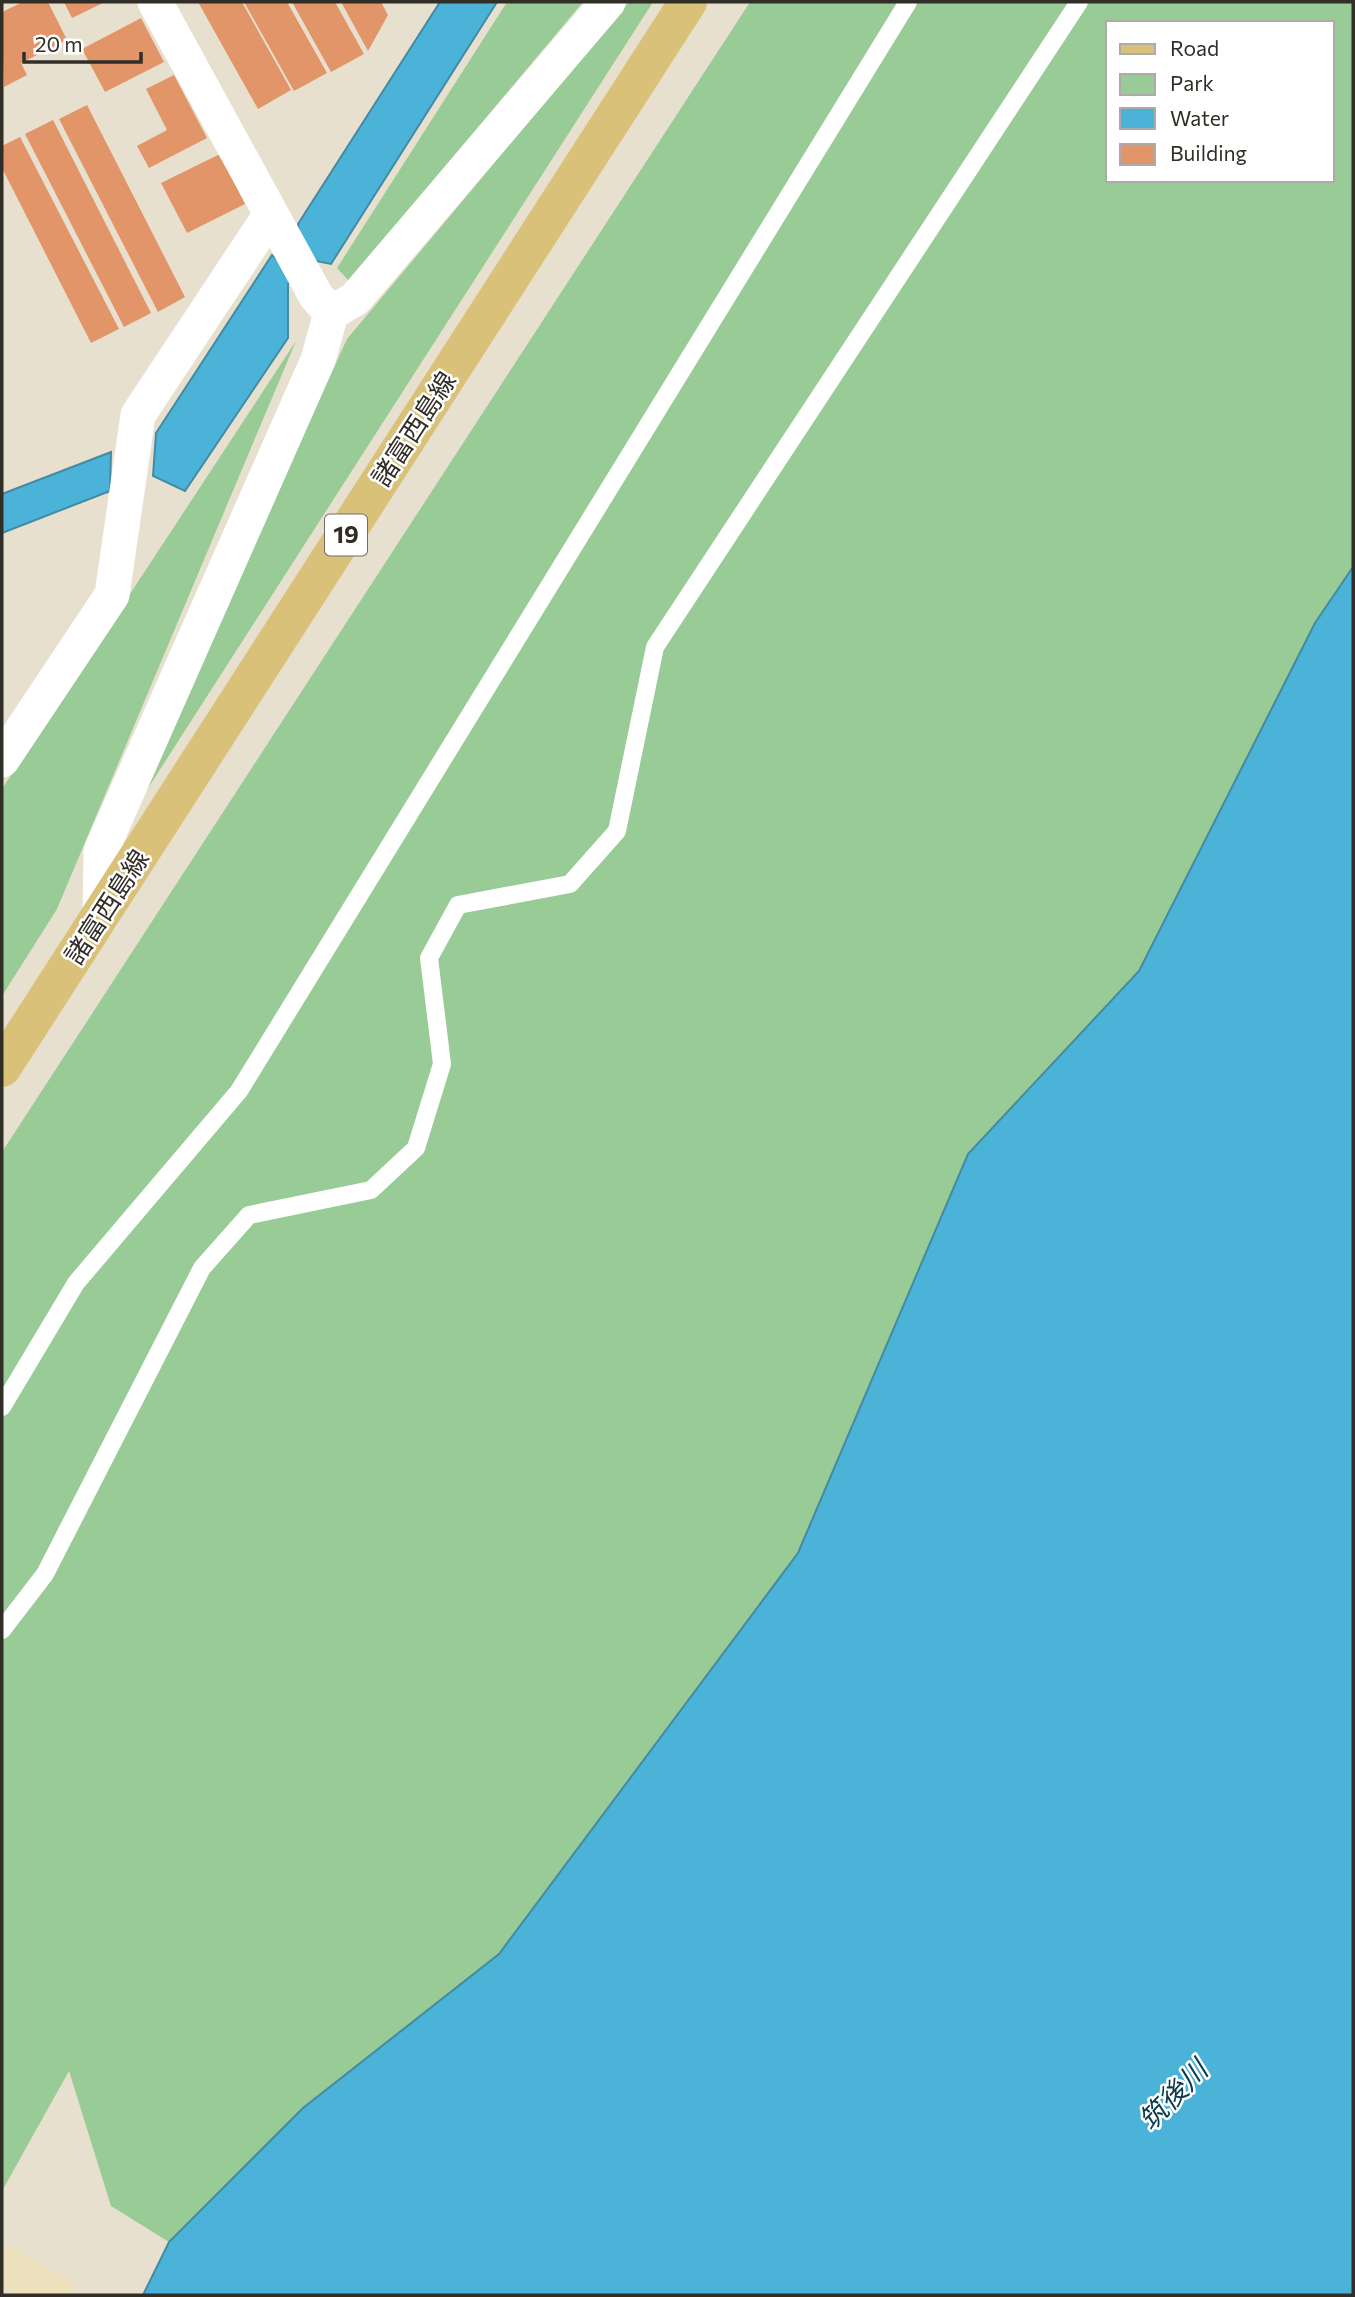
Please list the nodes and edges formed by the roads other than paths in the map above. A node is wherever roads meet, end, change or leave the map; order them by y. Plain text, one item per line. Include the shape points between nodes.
1 (155, 2) edge
2 (608, 2) edge
3 (688, 2) edge
4 (908, 2) edge
5 (1079, 2) edge
6 (279, 228) junction
7 (331, 313) junction
8 (2, 760) edge
9 (100, 919) junction
10 (2, 1068) edge
11 (2, 1407) edge
12 (2, 1630) edge
13 (2, 2263) edge
14 (58, 2295) edge

1 - 6 street
2 - 7 street via 355,299
3 - 9 main road, 諸富西島線 / 19
4 - 11 lane via 239,1091 76,1283
5 - 12 lane via 655,647 617,831 570,884 458,905 429,957 442,1064 416,1148 371,1190 250,1215 202,1268 46,1574
6 - 7 street
6 - 8 street via 138,415 112,595
7 - 9 street via 318,360 101,851
9 - 10 main road, 諸富西島線 / 19
13 - 14 main road

